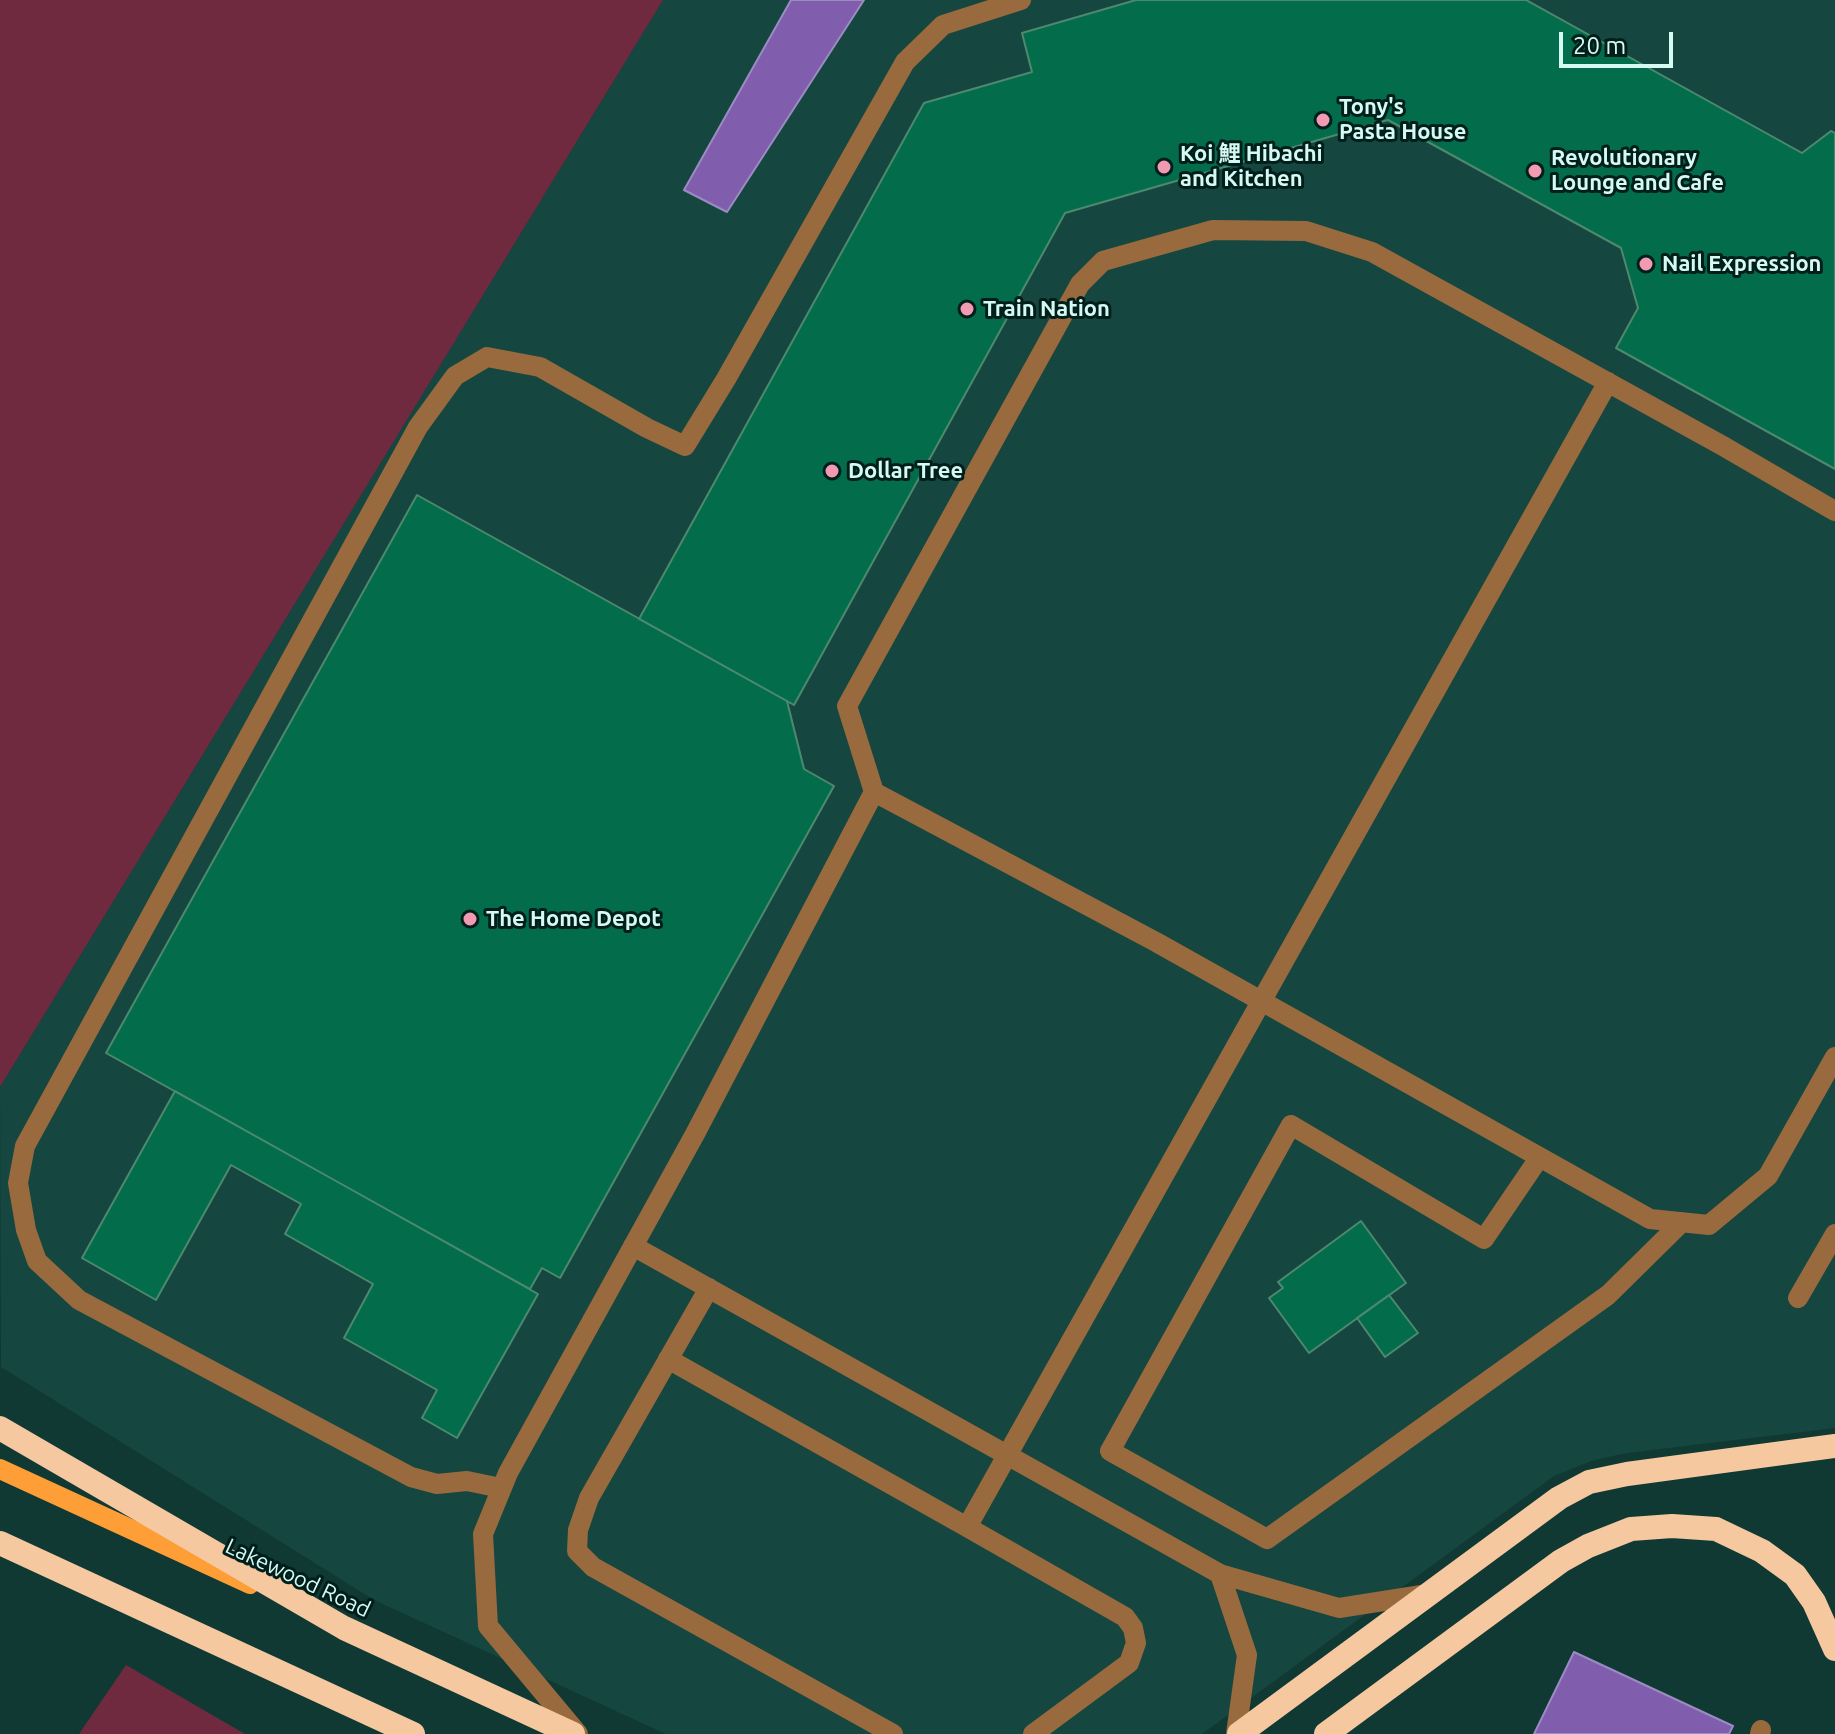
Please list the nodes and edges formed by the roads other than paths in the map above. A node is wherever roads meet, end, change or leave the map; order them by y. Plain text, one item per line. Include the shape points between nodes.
1 (1021, 0) edge
2 (1608, 382) junction
3 (1835, 511) edge
4 (874, 792) junction
5 (1259, 1001) junction
6 (1834, 1061) edge
7 (1539, 1158) junction
8 (1682, 1222) junction
9 (1835, 1234) edge
10 (633, 1246) junction
11 (709, 1288) junction
12 (1798, 1298) dead end
13 (668, 1359) junction
14 (0, 1428) edge
15 (1835, 1446) edge
16 (1008, 1456) junction
17 (0, 1469) edge
18 (501, 1488) junction
19 (967, 1527) junction
20 (0, 1543) edge
21 (1220, 1574) junction
22 (1428, 1594) junction
23 (344, 1628) junction
24 (1835, 1649) edge
25 (413, 1734) edge
26 (575, 1734) edge
27 (893, 1734) edge
28 (1033, 1734) edge
29 (1238, 1734) edge
30 (1326, 1734) edge

1 - 18 lane via 943,25 905,62 685,446 540,367 487,357 455,376 418,427 25,1146 18,1183 26,1230 37,1261 79,1300 411,1477
2 - 3 lane
2 - 4 lane via 1372,252 1306,231 1213,230 1103,261 1080,284 847,706
2 - 5 lane
4 - 5 lane
4 - 10 lane
5 - 7 lane
5 - 16 lane
6 - 8 lane via 1768,1176 1709,1225
7 - 8 lane via 1650,1219
7 - 8 lane via 1484,1239 1291,1125 1110,1451 1267,1539 1608,1295
9 - 12 lane
10 - 11 lane
10 - 18 lane
11 - 13 lane
11 - 16 lane
13 - 19 lane
13 - 27 lane via 589,1498 577,1551 593,1567
14 - 23 highway
15 - 22 highway via 1589,1482
16 - 19 lane
16 - 21 lane
17 - 23 main road, Lakewood Road
18 - 26 lane via 483,1534 488,1626
19 - 28 lane via 1125,1617 1133,1628 1136,1643 1129,1663
20 - 25 highway
21 - 22 lane via 1339,1608
21 - 29 lane via 1247,1655
22 - 29 highway
23 - 26 highway, Lakewood Road
24 - 30 highway via 1795,1575 1762,1551 1716,1529 1631,1529 1561,1561

